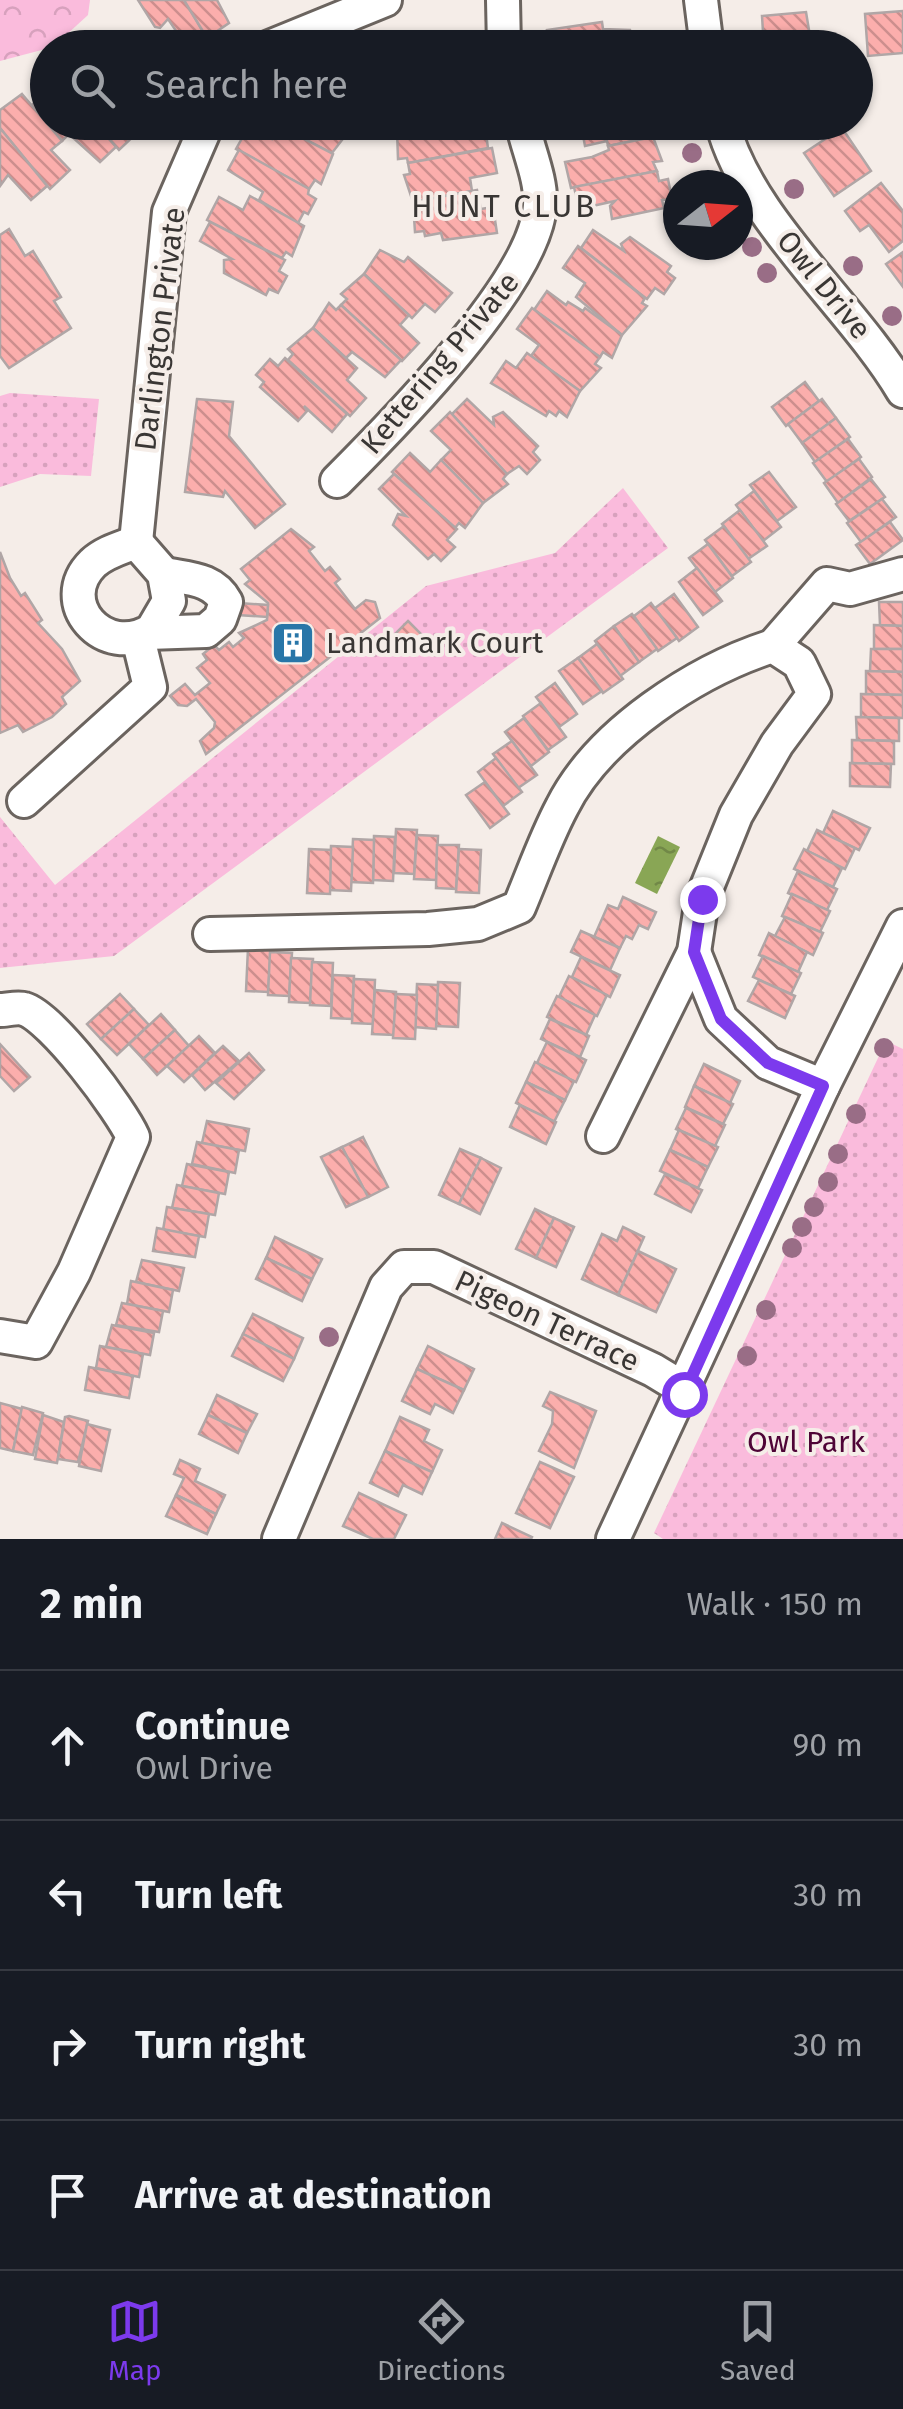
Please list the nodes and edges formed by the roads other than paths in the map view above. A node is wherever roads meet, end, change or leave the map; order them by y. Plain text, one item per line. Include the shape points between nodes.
1 (385, 0) edge
2 (504, 0) edge
3 (701, 0) edge
4 (311, 30) edge
5 (504, 30) edge
6 (705, 30) edge
7 (200, 140) edge
8 (526, 140) edge
9 (727, 140) edge
10 (903, 391) edge
11 (337, 481) dead end
12 (136, 542) junction
13 (164, 574) junction
14 (903, 574) edge
15 (143, 636) junction
16 (773, 646) junction
17 (24, 801) dead end
18 (903, 926) edge
19 (210, 934) dead end
20 (694, 952) junction
21 (0, 1010) edge
22 (823, 1086) junction
23 (603, 1136) dead end
24 (0, 1336) edge
25 (686, 1390) junction
26 (279, 1539) edge
27 (612, 1539) edge

1 - 4 street
2 - 5 street
3 - 6 street
7 - 12 street, Darlington Private via 169,212
8 - 11 street, Kettering Private via 541,204 525,262 412,406
9 - 10 street, Owl Drive via 779,230
12 - 13 street
12 - 15 street via 96,560 80,594 82,611 100,632 121,640
13 - 15 street via 169,602
13 - 15 street via 206,582 226,602 206,631
14 - 16 street via 850,588 826,584
15 - 17 street via 150,687
16 - 19 street via 729,660 672,692 609,746 563,803 519,907 478,924 428,929
16 - 20 street via 799,662 814,694 736,815 702,899
18 - 22 street
20 - 22 street via 721,1019 768,1063
20 - 23 street
21 - 24 street via 24,1008 48,1026 122,1111 132,1137 36,1342
22 - 25 street
25 - 26 street, Pigeon Terrace via 434,1267 404,1267 386,1287
25 - 27 street

